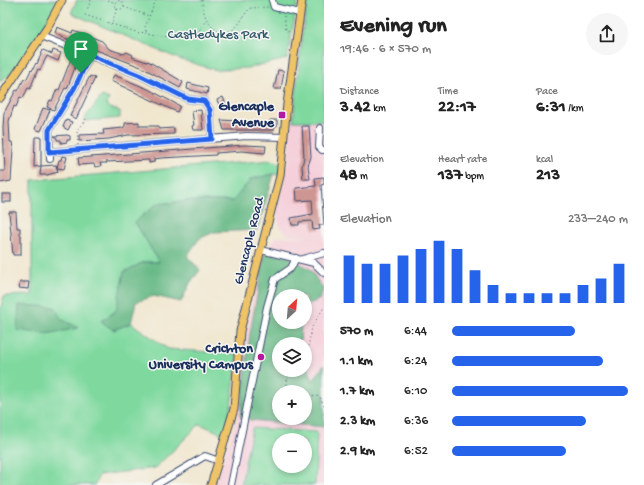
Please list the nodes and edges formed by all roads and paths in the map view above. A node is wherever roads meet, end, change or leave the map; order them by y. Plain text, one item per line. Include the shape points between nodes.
1 (62, 0) edge
2 (91, 0) edge
3 (108, 0) edge
4 (121, 0) edge
5 (156, 0) edge
6 (202, 0) edge
7 (302, 0) edge
8 (115, 3) junction
9 (273, 3) edge
10 (124, 6) junction
11 (117, 9) junction
12 (282, 10) junction
13 (299, 13) junction
14 (149, 16) junction
15 (206, 20) junction
16 (111, 25) junction
17 (146, 32) junction
18 (291, 34) dead end
19 (41, 36) junction
20 (90, 55) junction
21 (2, 90) edge
22 (0, 98) edge
23 (86, 119) dead end
24 (320, 128) dead end
25 (284, 138) junction
26 (212, 139) junction
27 (78, 150) junction
28 (324, 150) edge
29 (49, 152) junction
30 (50, 159) dead end
31 (261, 250) junction
32 (324, 253) edge
33 (296, 258) junction
34 (303, 260) junction
35 (324, 273) edge
36 (324, 307) edge
37 (310, 337) edge
38 (312, 395) edge
39 (324, 406) edge
40 (219, 461) junction
41 (156, 485) edge
42 (211, 485) edge
43 (231, 485) edge

1 - 19 main road
2 - 16 path via 85,15
3 - 8 path
4 - 8 path
4 - 10 path
5 - 14 path
6 - 15 path
7 - 13 main road, Glencaple Road
8 - 11 path
9 - 12 street
9 - 15 path via 251,8 242,16 236,27 228,32 217,32
10 - 11 path
10 - 14 path
11 - 16 path
12 - 13 street
12 - 18 path via 286,30
13 - 25 main road, Glencaple Road
14 - 17 path
15 - 17 path via 197,33 192,35 165,37
16 - 17 path via 139,33
19 - 20 street
19 - 21 main road
20 - 26 street via 188,99 204,101 210,110
20 - 29 street via 75,87 49,130
21 - 22 main road
23 - 27 path via 77,130
24 - 28 street via 319,147
25 - 26 street via 247,136
25 - 31 main road, Glencaple Road via 280,176
26 - 27 street
27 - 29 street
29 - 30 street
31 - 33 street
31 - 40 main road, Glencaple Road via 240,331 234,409
32 - 34 street
33 - 34 street
33 - 43 street via 291,268 275,279
34 - 35 street via 314,263
36 - 37 path via 312,327
38 - 39 path via 320,397
40 - 41 street via 205,456
40 - 42 main road, Glencaple Road

